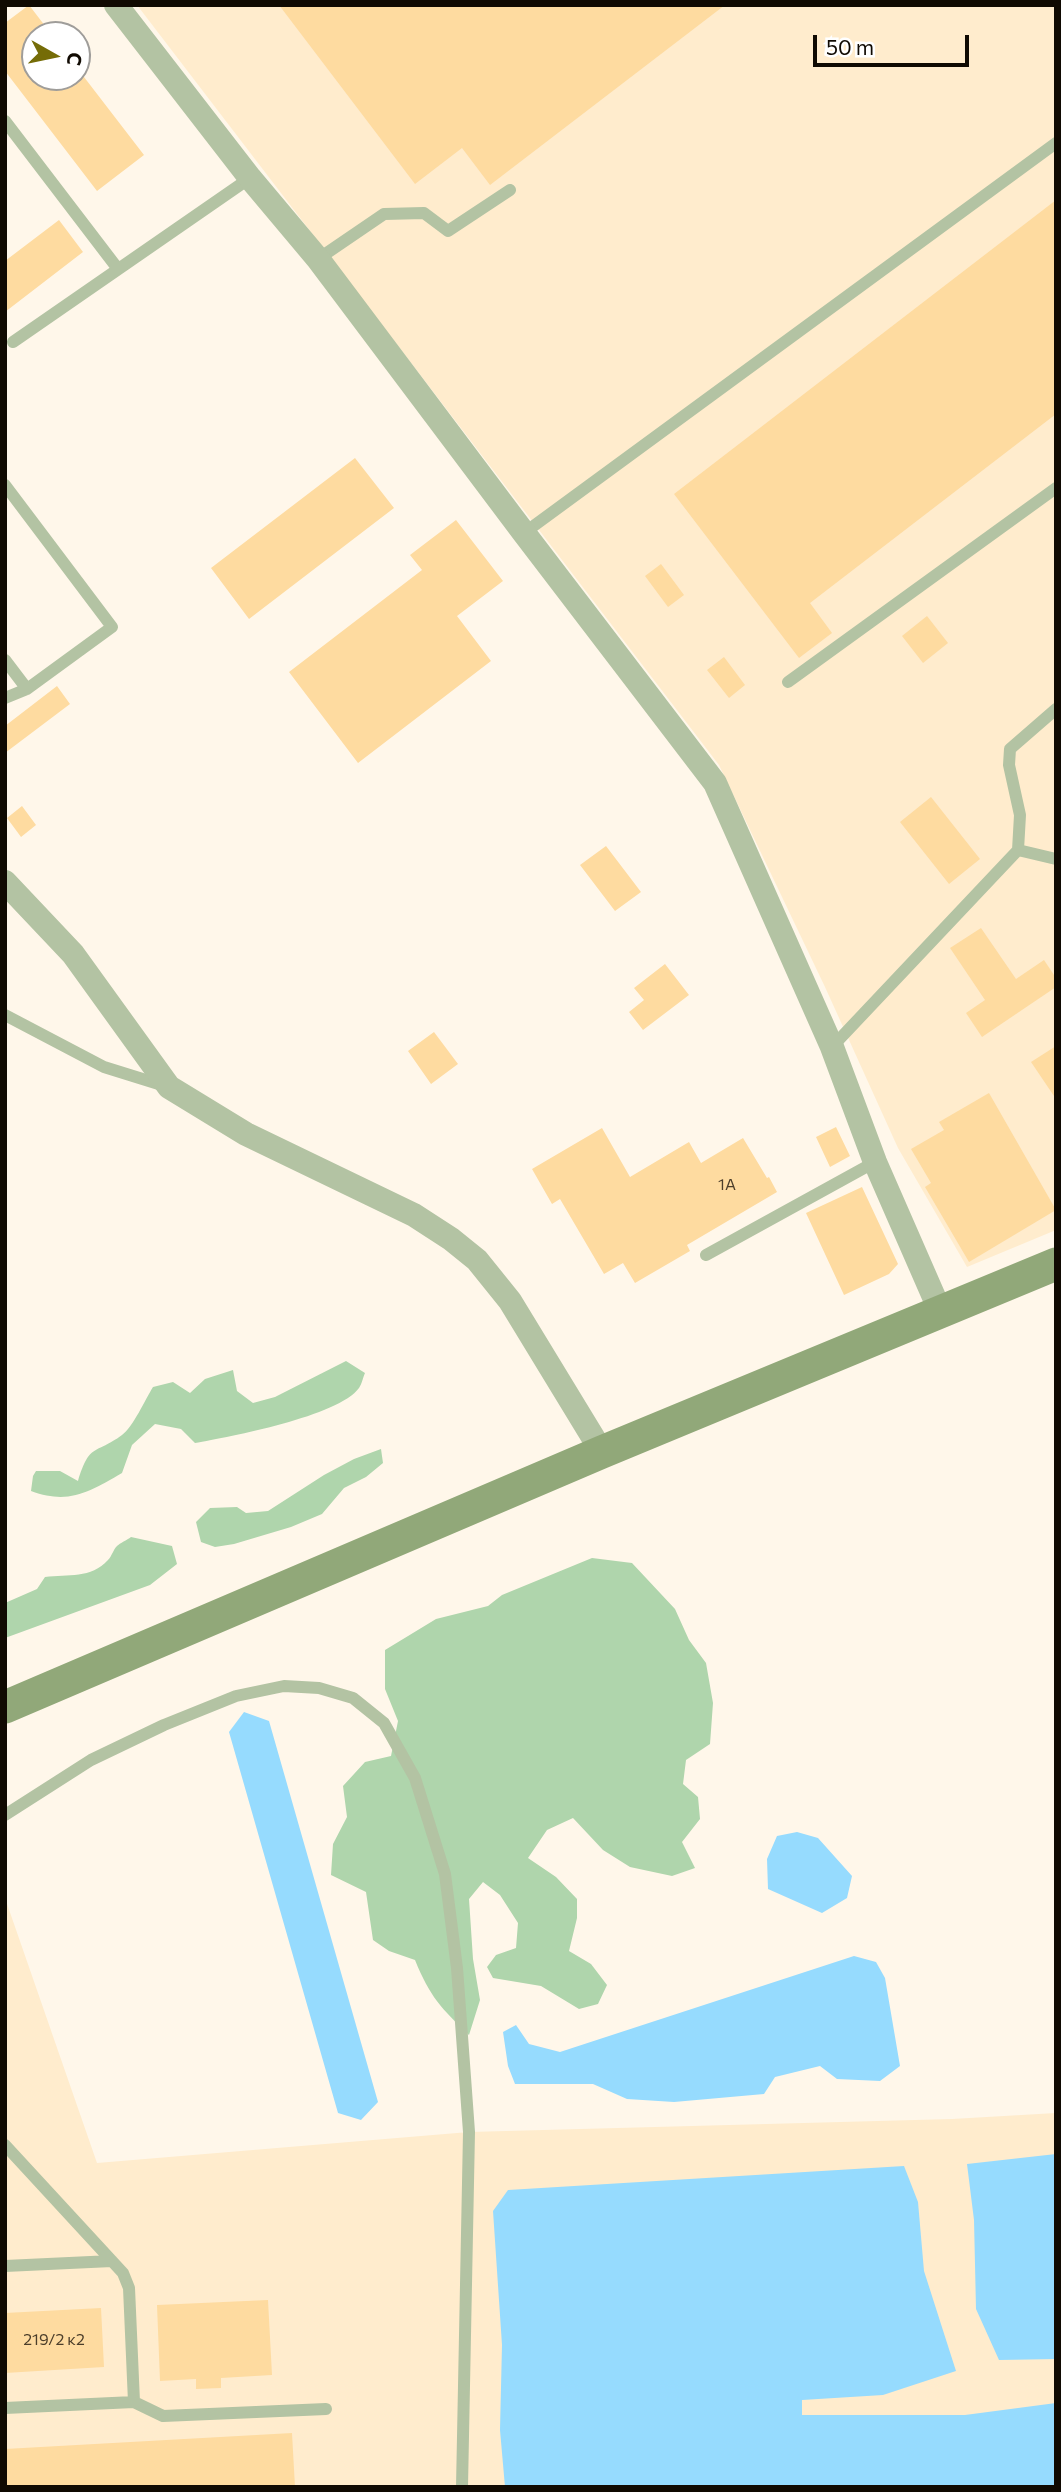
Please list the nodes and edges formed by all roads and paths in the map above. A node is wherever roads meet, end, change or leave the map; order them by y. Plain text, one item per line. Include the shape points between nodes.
1 (116, 5) edge
2 (5, 121) edge
3 (1056, 144) edge
4 (250, 178) junction
5 (510, 190) dead end
6 (318, 259) junction
7 (118, 269) junction
8 (13, 342) dead end
9 (5, 485) edge
10 (1056, 488) edge
11 (524, 533) junction
12 (5, 660) edge
13 (788, 682) dead end
14 (27, 689) junction
15 (5, 698) edge
16 (1056, 709) edge
17 (1018, 850) junction
18 (1056, 859) edge
19 (5, 882) edge
20 (5, 1015) edge
21 (832, 1047) junction
22 (169, 1087) junction
23 (874, 1162) junction
24 (706, 1255) dead end
25 (1056, 1264) edge
26 (941, 1313) junction
27 (601, 1452) junction
28 (5, 1707) edge
29 (5, 1815) edge
30 (5, 2145) edge
31 (112, 2261) junction
32 (5, 2266) edge
33 (134, 2402) junction
34 (5, 2408) edge
35 (326, 2409) dead end
36 (462, 2487) edge

1 - 4 street
2 - 7 lane
3 - 11 lane
4 - 6 street
4 - 7 lane
5 - 6 lane via 448,231 424,213 384,214
6 - 11 street
7 - 8 lane
9 - 14 lane via 112,626
10 - 13 lane
11 - 21 street via 715,783
12 - 14 lane
14 - 15 lane
16 - 17 lane via 1010,749 1020,815
17 - 18 lane
17 - 21 lane
19 - 22 street via 73,954
20 - 22 lane via 104,1067
21 - 23 street
22 - 27 street via 246,1135 414,1215 477,1260 510,1301
23 - 24 lane
23 - 26 street
25 - 26 street
26 - 27 street
27 - 28 street
29 - 36 lane via 91,1760 236,1696 284,1686 319,1688 353,1699 384,1723 415,1778 445,1874 457,1968 469,2132
30 - 31 lane
31 - 32 lane
31 - 33 lane via 129,2288
33 - 34 lane
33 - 35 lane via 163,2416

